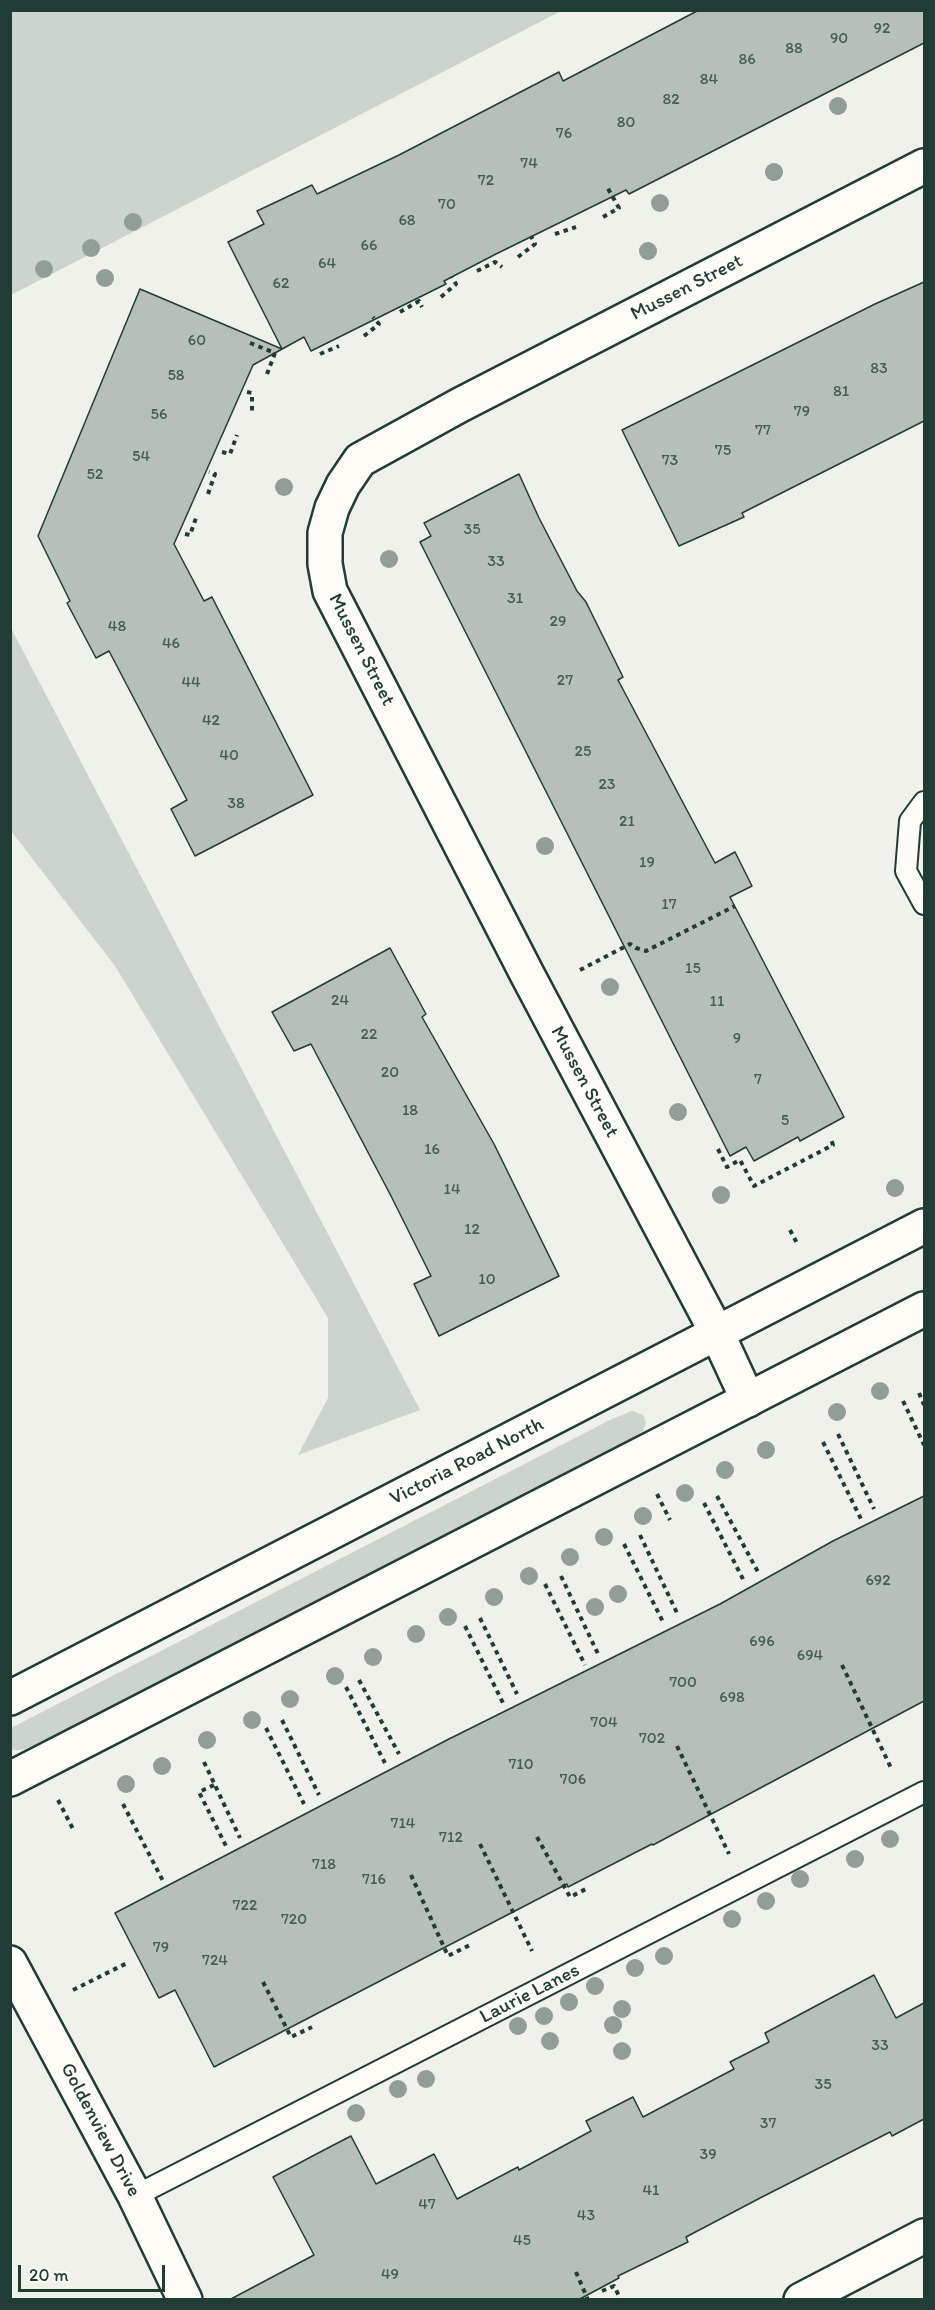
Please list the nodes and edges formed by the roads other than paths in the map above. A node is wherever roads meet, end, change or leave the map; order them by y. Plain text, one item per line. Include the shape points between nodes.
1 (924, 166) edge
2 (924, 802) edge
3 (924, 904) edge
4 (924, 1226) edge
5 (924, 1309) edge
6 (717, 1333) junction
7 (748, 1400) junction
8 (10, 1698) edge
9 (10, 1779) edge
10 (916, 1796) edge
11 (10, 1963) edge
12 (135, 2196) junction
13 (924, 2236) edge
14 (185, 2300) edge
15 (801, 2300) edge

1 - 6 street, Mussen Street via 360,460 332,508 325,533 330,591
2 - 3 lane via 910,821 906,871
4 - 6 street, Victoria Road North
5 - 7 street
6 - 7 street, Mussen Street
6 - 8 street, Victoria Road North
7 - 9 street
10 - 12 lane, Laurie Lanes
11 - 12 street, Goldenview Drive
12 - 14 street, Goldenview Drive
13 - 15 street

